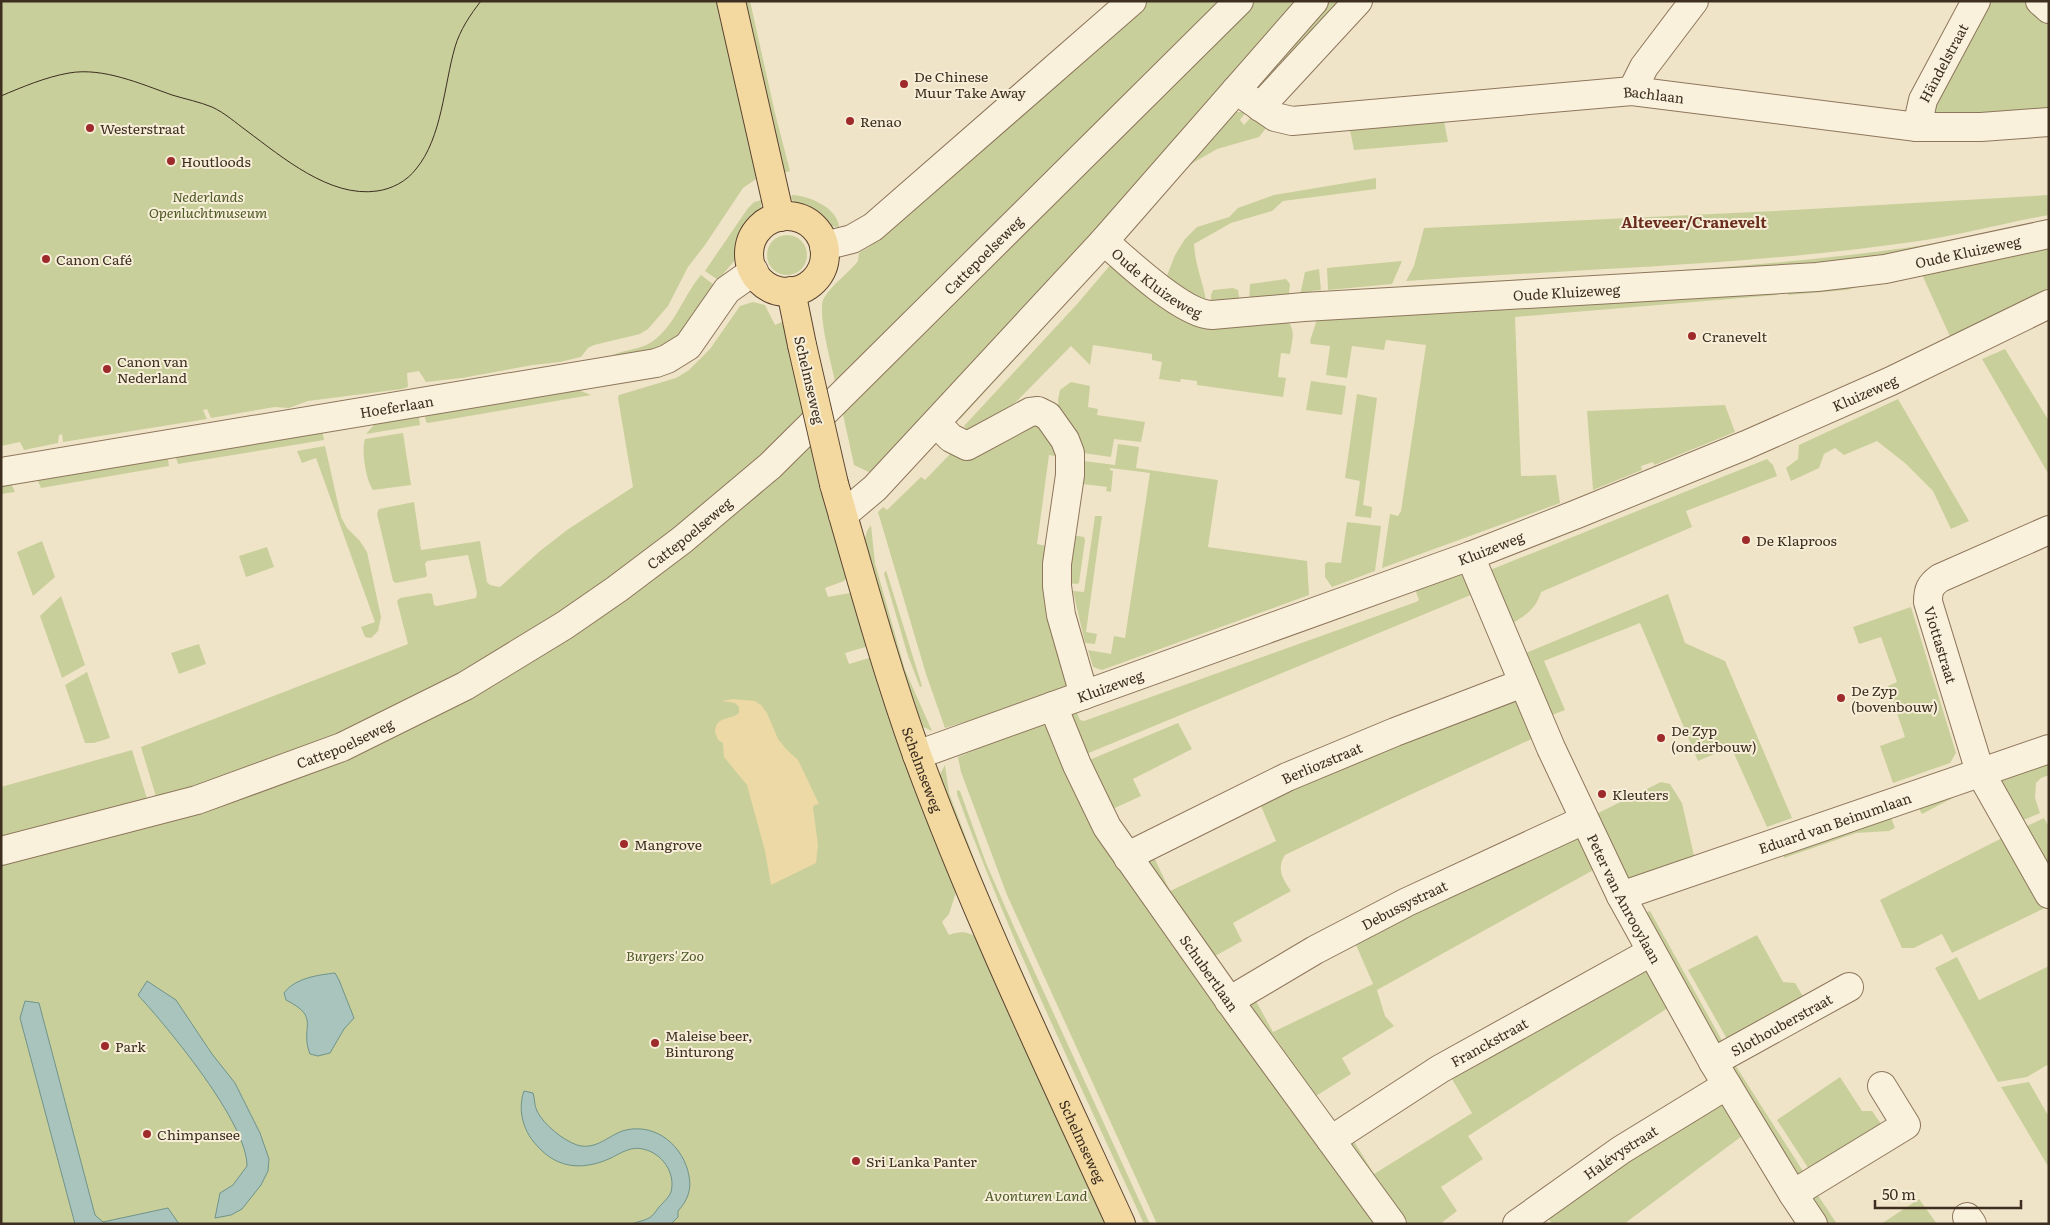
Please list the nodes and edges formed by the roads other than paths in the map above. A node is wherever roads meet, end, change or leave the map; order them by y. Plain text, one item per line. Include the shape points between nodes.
1 (731, 1) edge
2 (1132, 1) edge
3 (1239, 1) edge
4 (1314, 1) edge
5 (1358, 1) edge
6 (1694, 1) edge
7 (1976, 1) edge
8 (2040, 1) edge
9 (2049, 9) edge
10 (1236, 90) junction
11 (1632, 91) junction
12 (1260, 107) junction
13 (2049, 122) edge
14 (1917, 127) junction
15 (780, 217) junction
16 (2049, 234) edge
17 (1104, 241) junction
18 (824, 246) junction
19 (754, 272) junction
20 (791, 291) junction
21 (2049, 304) edge
22 (936, 423) junction
23 (1, 472) edge
24 (843, 515) junction
25 (2049, 530) edge
26 (1470, 556) junction
27 (1523, 683) junction
28 (1084, 695) junction
29 (1053, 706) junction
30 (2049, 749) edge
31 (918, 754) junction
32 (1980, 772) junction
33 (1584, 820) junction
34 (1, 851) edge
35 (1128, 858) junction
36 (2049, 894) edge
37 (1622, 896) junction
38 (1651, 952) junction
39 (1849, 986) dead end
40 (1229, 1001) junction
41 (1712, 1062) junction
42 (1727, 1085) junction
43 (1882, 1086) dead end
44 (1332, 1140) junction
45 (1803, 1214) edge
46 (1120, 1224) edge
47 (1392, 1224) edge
48 (1516, 1224) edge

1 - 15 main road
2 - 18 street via 874,227 852,239
3 - 34 street, Cattepoelseweg via 770,466 682,540 565,625 465,686 342,747 197,800
4 - 10 street
5 - 12 street
6 - 11 street via 1644,67
7 - 14 street, Händelstraat via 1923,100
8 - 9 street
10 - 12 street
10 - 17 street
11 - 12 street, Bachlaan via 1292,121 1275,117
11 - 14 street, Bachlaan
13 - 14 street, Bachlaan
15 - 18 main road via 807,221 818,232
15 - 19 main road via 764,224 754,236 750,258
16 - 17 street, Oude Kluizeweg via 1884,269 1818,277 1212,315 1189,309
17 - 22 street
18 - 20 main road via 824,262 819,275 808,286
19 - 20 main road via 766,285
19 - 23 street, Hoeferlaan via 727,290 688,346 656,362
20 - 24 main road, Schelmseweg, bridge
21 - 26 street, Kluizeweg via 1891,381 1746,445
22 - 24 street via 875,488
22 - 28 street via 951,438 967,446 1030,412 1038,411 1048,416 1065,440 1071,460 1057,586 1061,615
24 - 31 main road, Schelmseweg via 892,681
25 - 32 street, Viottastraat via 1940,578 1928,590 1930,613
26 - 27 street, Peter van Anrooylaan
26 - 28 street, Kluizeweg
27 - 33 street, Peter van Anrooylaan
27 - 35 street, Berliozstraat via 1287,777
28 - 29 street, Kluizeweg
29 - 31 street, Kluizeweg
29 - 35 street, Schubertlaan via 1100,814
30 - 32 street, Eduard van Beinumlaan
31 - 46 main road, Schelmseweg via 990,936
32 - 36 street, Viottastraat
32 - 37 street, Eduard van Beinumlaan
33 - 37 street, Peter van Anrooylaan
33 - 40 street, Debussystraat via 1399,906 1315,950
35 - 40 street, Schubertlaan
37 - 38 street, Peter van Anrooylaan
38 - 41 street, Peter van Anrooylaan
38 - 44 street, Franckstraat via 1440,1069
39 - 41 street, Slothouberstraat
40 - 44 street, Schubertlaan
41 - 42 street, Peter van Anrooylaan
42 - 45 street, Peter van Anrooylaan
42 - 48 street, Halévystraat via 1622,1150
43 - 45 street via 1906,1125
44 - 47 street, Schubertlaan

